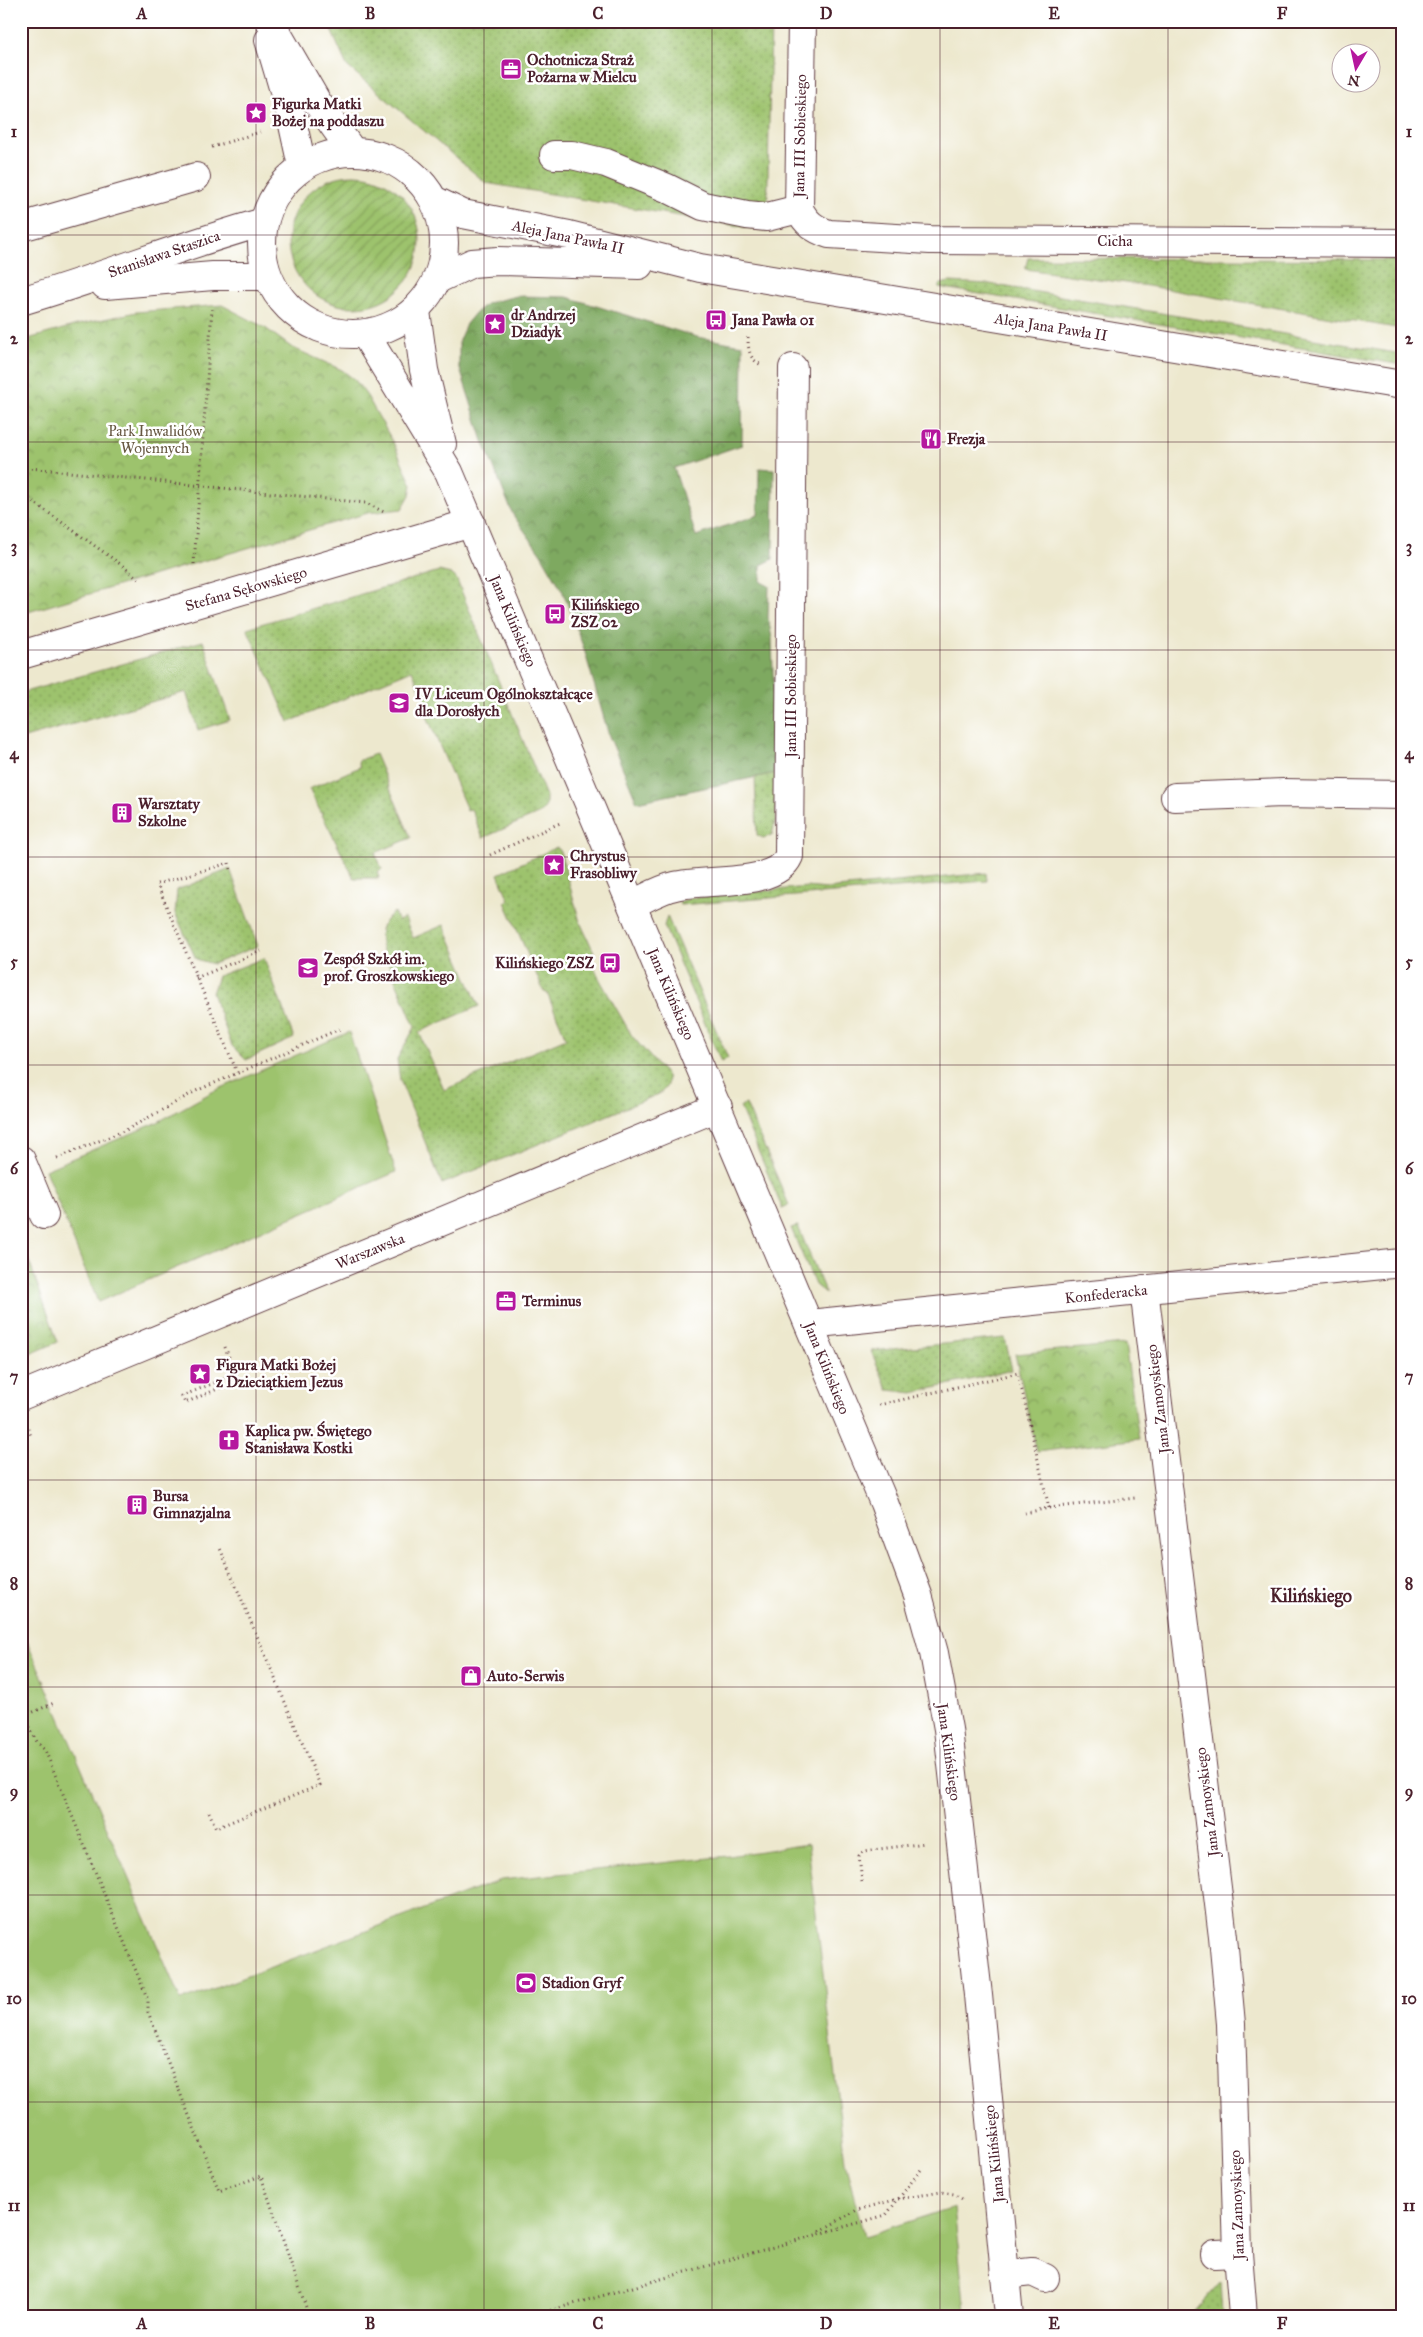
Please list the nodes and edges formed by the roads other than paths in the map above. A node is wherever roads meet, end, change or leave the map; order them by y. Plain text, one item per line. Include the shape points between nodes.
1 (264, 21) edge
2 (270, 21) edge
3 (802, 21) edge
4 (352, 151) junction
5 (554, 155) dead end
6 (302, 166) junction
7 (196, 177) road end
8 (438, 202) junction
9 (798, 209) junction
10 (264, 222) junction
11 (21, 227) edge
12 (828, 234) joint
13 (1402, 243) edge
14 (700, 268) junction
15 (267, 276) junction
16 (438, 279) junction
17 (64, 289) junction
18 (21, 301) edge
19 (416, 310) junction
20 (365, 334) junction
21 (793, 368) dead end
22 (1402, 386) edge
23 (449, 472) junction
24 (471, 523) junction
25 (21, 655) edge
26 (1402, 796) edge
27 (1175, 797) dead end
28 (633, 904) junction
29 (718, 1107) junction
30 (21, 1160) edge
31 (44, 1215) dead end
32 (1402, 1263) edge
33 (1144, 1289) junction
34 (809, 1324) junction
35 (21, 1396) edge
36 (1005, 2275) junction
37 (1045, 2278) dead end
38 (1009, 2316) edge
39 (1243, 2316) edge

1 - 6 street
2 - 4 street via 317,102
3 - 9 street, Jana III Sobieskiego
4 - 6 street via 323,156
4 - 8 street via 382,155 409,170
5 - 9 street via 572,155 606,164 703,206 768,217
6 - 10 street via 285,181 272,200
7 - 11 street
8 - 14 street, Aleja Jana Pawła II via 463,214 569,235
8 - 16 street via 442,229
9 - 12 street, Jana III Sobieskiego via 815,230
10 - 15 street via 262,259
10 - 17 street, Stanisława Staszica via 206,238
12 - 13 street, Cicha via 930,240
14 - 16 street, Aleja Jana Pawła II via 498,260 472,263
14 - 22 street, Aleja Jana Pawła II
15 - 17 street, Stanisława Staszica via 213,276
15 - 20 street via 283,302 306,322 334,333
16 - 19 street
17 - 18 street, Stanisława Staszica
19 - 20 street via 392,326
19 - 23 street, Jana Kilińskiego via 424,370
20 - 23 street, Jana Kilińskiego
21 - 28 street, Jana III Sobieskiego via 789,856 785,865 775,872 759,877 675,886
23 - 24 street, Jana Kilińskiego
24 - 25 street, Stefana Sękowskiego
24 - 28 street, Jana Kilińskiego
26 - 27 street via 1283,793
28 - 29 street, Jana Kilińskiego
29 - 34 street, Jana Kilińskiego
29 - 35 street, Warszawska
30 - 31 street
32 - 33 street, Konfederacka
33 - 34 street, Konfederacka
33 - 39 street, Jana Zamoyskiego via 1223,1937 1231,2024 1226,2253
34 - 36 street, Jana Kilińskiego via 884,1502 918,1595 934,1652 948,1729
36 - 37 street via 1032,2272
36 - 38 street, Jana Kilińskiego

